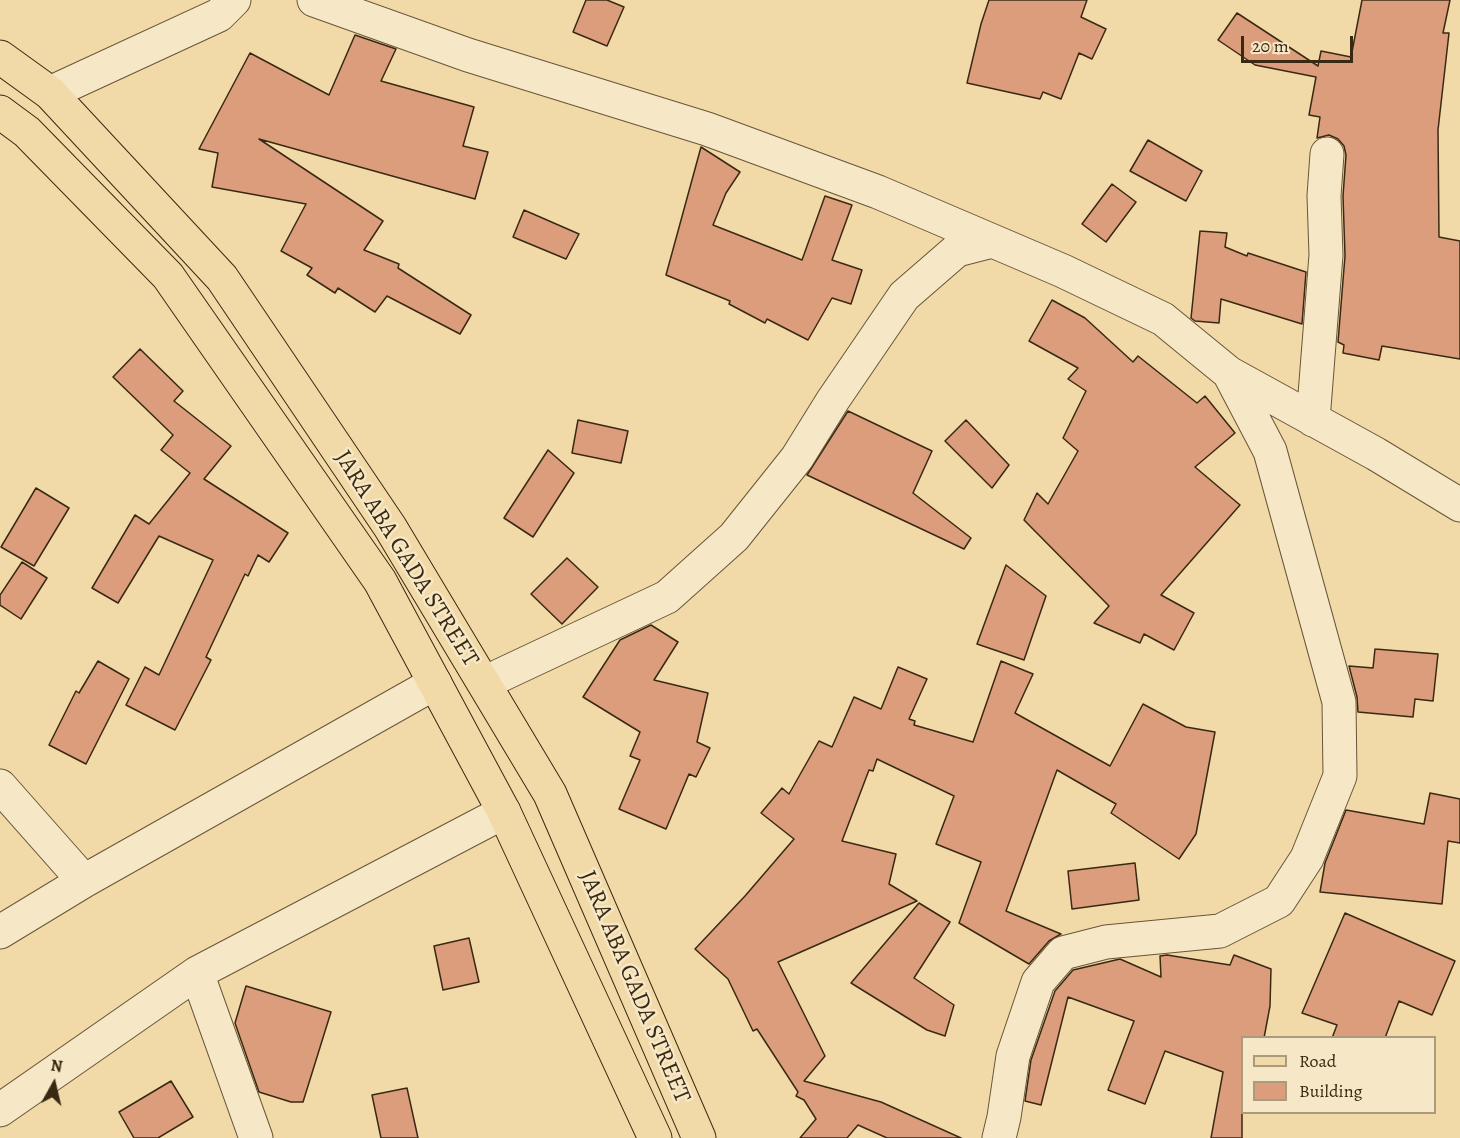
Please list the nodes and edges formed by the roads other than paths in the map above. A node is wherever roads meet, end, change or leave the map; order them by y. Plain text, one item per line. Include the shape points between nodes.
1 (234, 0) edge
2 (314, 0) edge
3 (0, 57) edge
4 (50, 93) junction
5 (0, 112) edge
6 (1327, 154) dead end
7 (992, 241) junction
8 (1229, 373) junction
9 (1313, 420) junction
10 (1460, 505) edge
11 (435, 683) junction
12 (484, 683) junction
13 (0, 786) edge
14 (504, 812) junction
15 (84, 881) junction
16 (0, 932) edge
17 (197, 973) junction
18 (0, 1110) edge
19 (256, 1138) edge
20 (655, 1138) edge
21 (699, 1138) edge
22 (999, 1138) edge

1 - 4 street via 219,15
2 - 7 street via 468,55 707,129 878,192
3 - 4 main road, JARA ABA GADA STREET
4 - 12 main road, JARA ABA GADA STREET via 222,278 390,527
5 - 11 main road, JARA ABA GADA STREET via 27,132 168,276 380,581
6 - 9 street via 1326,255
7 - 8 street via 1163,319
7 - 12 street via 957,250 904,296 797,458 734,537 667,597
8 - 9 street
8 - 22 street via 1270,451 1339,702 1340,776 1308,858 1279,901 1220,931 1107,942 1063,953 1038,982 1013,1056
9 - 10 street
11 - 14 main road, JARA ABA GADA STREET
11 - 15 street
12 - 21 main road, JARA ABA GADA STREET via 550,794
13 - 15 street
14 - 17 street
14 - 20 main road, JARA ABA GADA STREET
15 - 16 street
17 - 18 street
17 - 19 street

